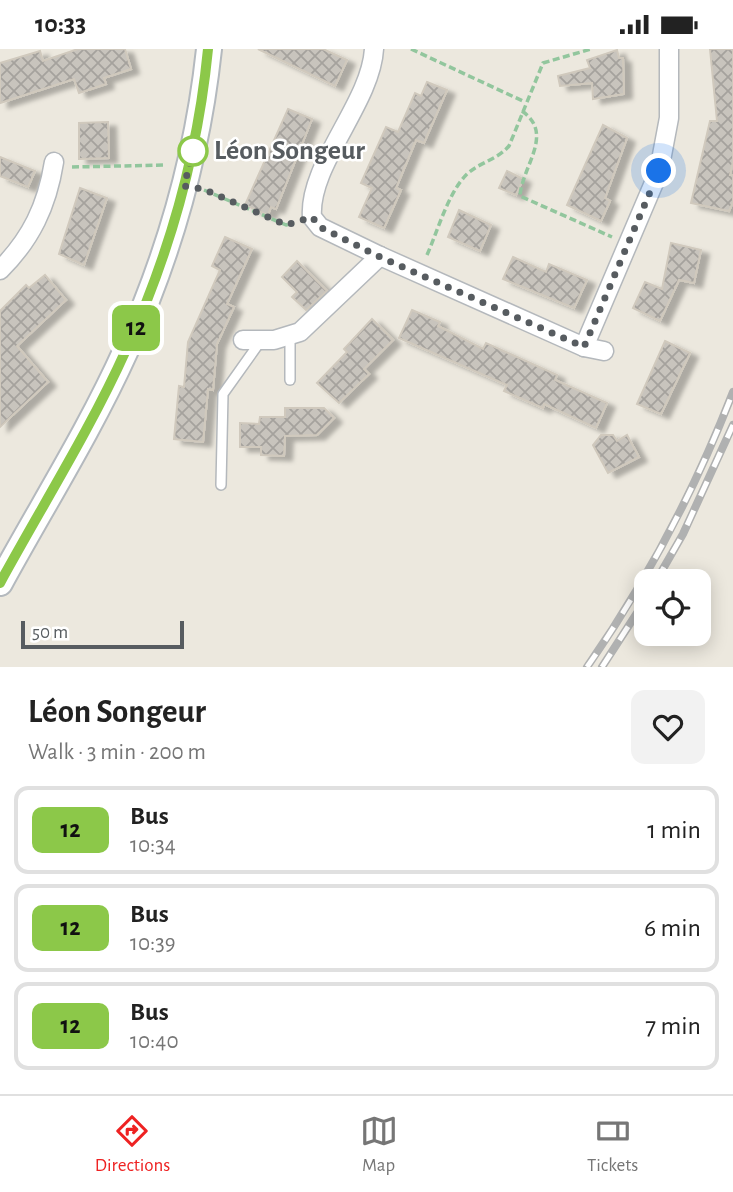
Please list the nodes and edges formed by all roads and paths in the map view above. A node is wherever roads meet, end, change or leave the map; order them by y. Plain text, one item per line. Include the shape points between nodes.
1 (209, 49) edge
2 (374, 49) edge
3 (411, 49) edge
4 (592, 49) edge
5 (669, 49) edge
6 (525, 102) junction
7 (522, 111) junction
8 (160, 164) dead end
9 (53, 165) joint
10 (184, 186) junction
11 (312, 217) junction
12 (630, 244) junction
13 (380, 257) junction
14 (0, 270) edge
15 (419, 272) junction
16 (290, 336) junction
17 (252, 340) joint
18 (584, 347) junction
19 (604, 351) dead end
20 (290, 380) dead end
21 (221, 485) dead end
22 (0, 583) edge

1 - 10 street
2 - 11 street via 369,72 315,192
3 - 6 path
4 - 6 path via 543,63
5 - 12 street via 671,93 663,156
6 - 7 path
7 - 12 path via 533,118 538,134 520,196
7 - 15 path via 500,156 476,167 461,183
8 - 9 path
9 - 14 street via 48,195 34,228
10 - 11 path via 203,189 286,225
10 - 22 street via 148,297 96,411
11 - 13 street via 320,227
12 - 18 street
13 - 15 street
13 - 16 street via 312,324
15 - 18 street
16 - 17 street
16 - 20 lane
17 - 21 lane via 223,394
18 - 19 street

